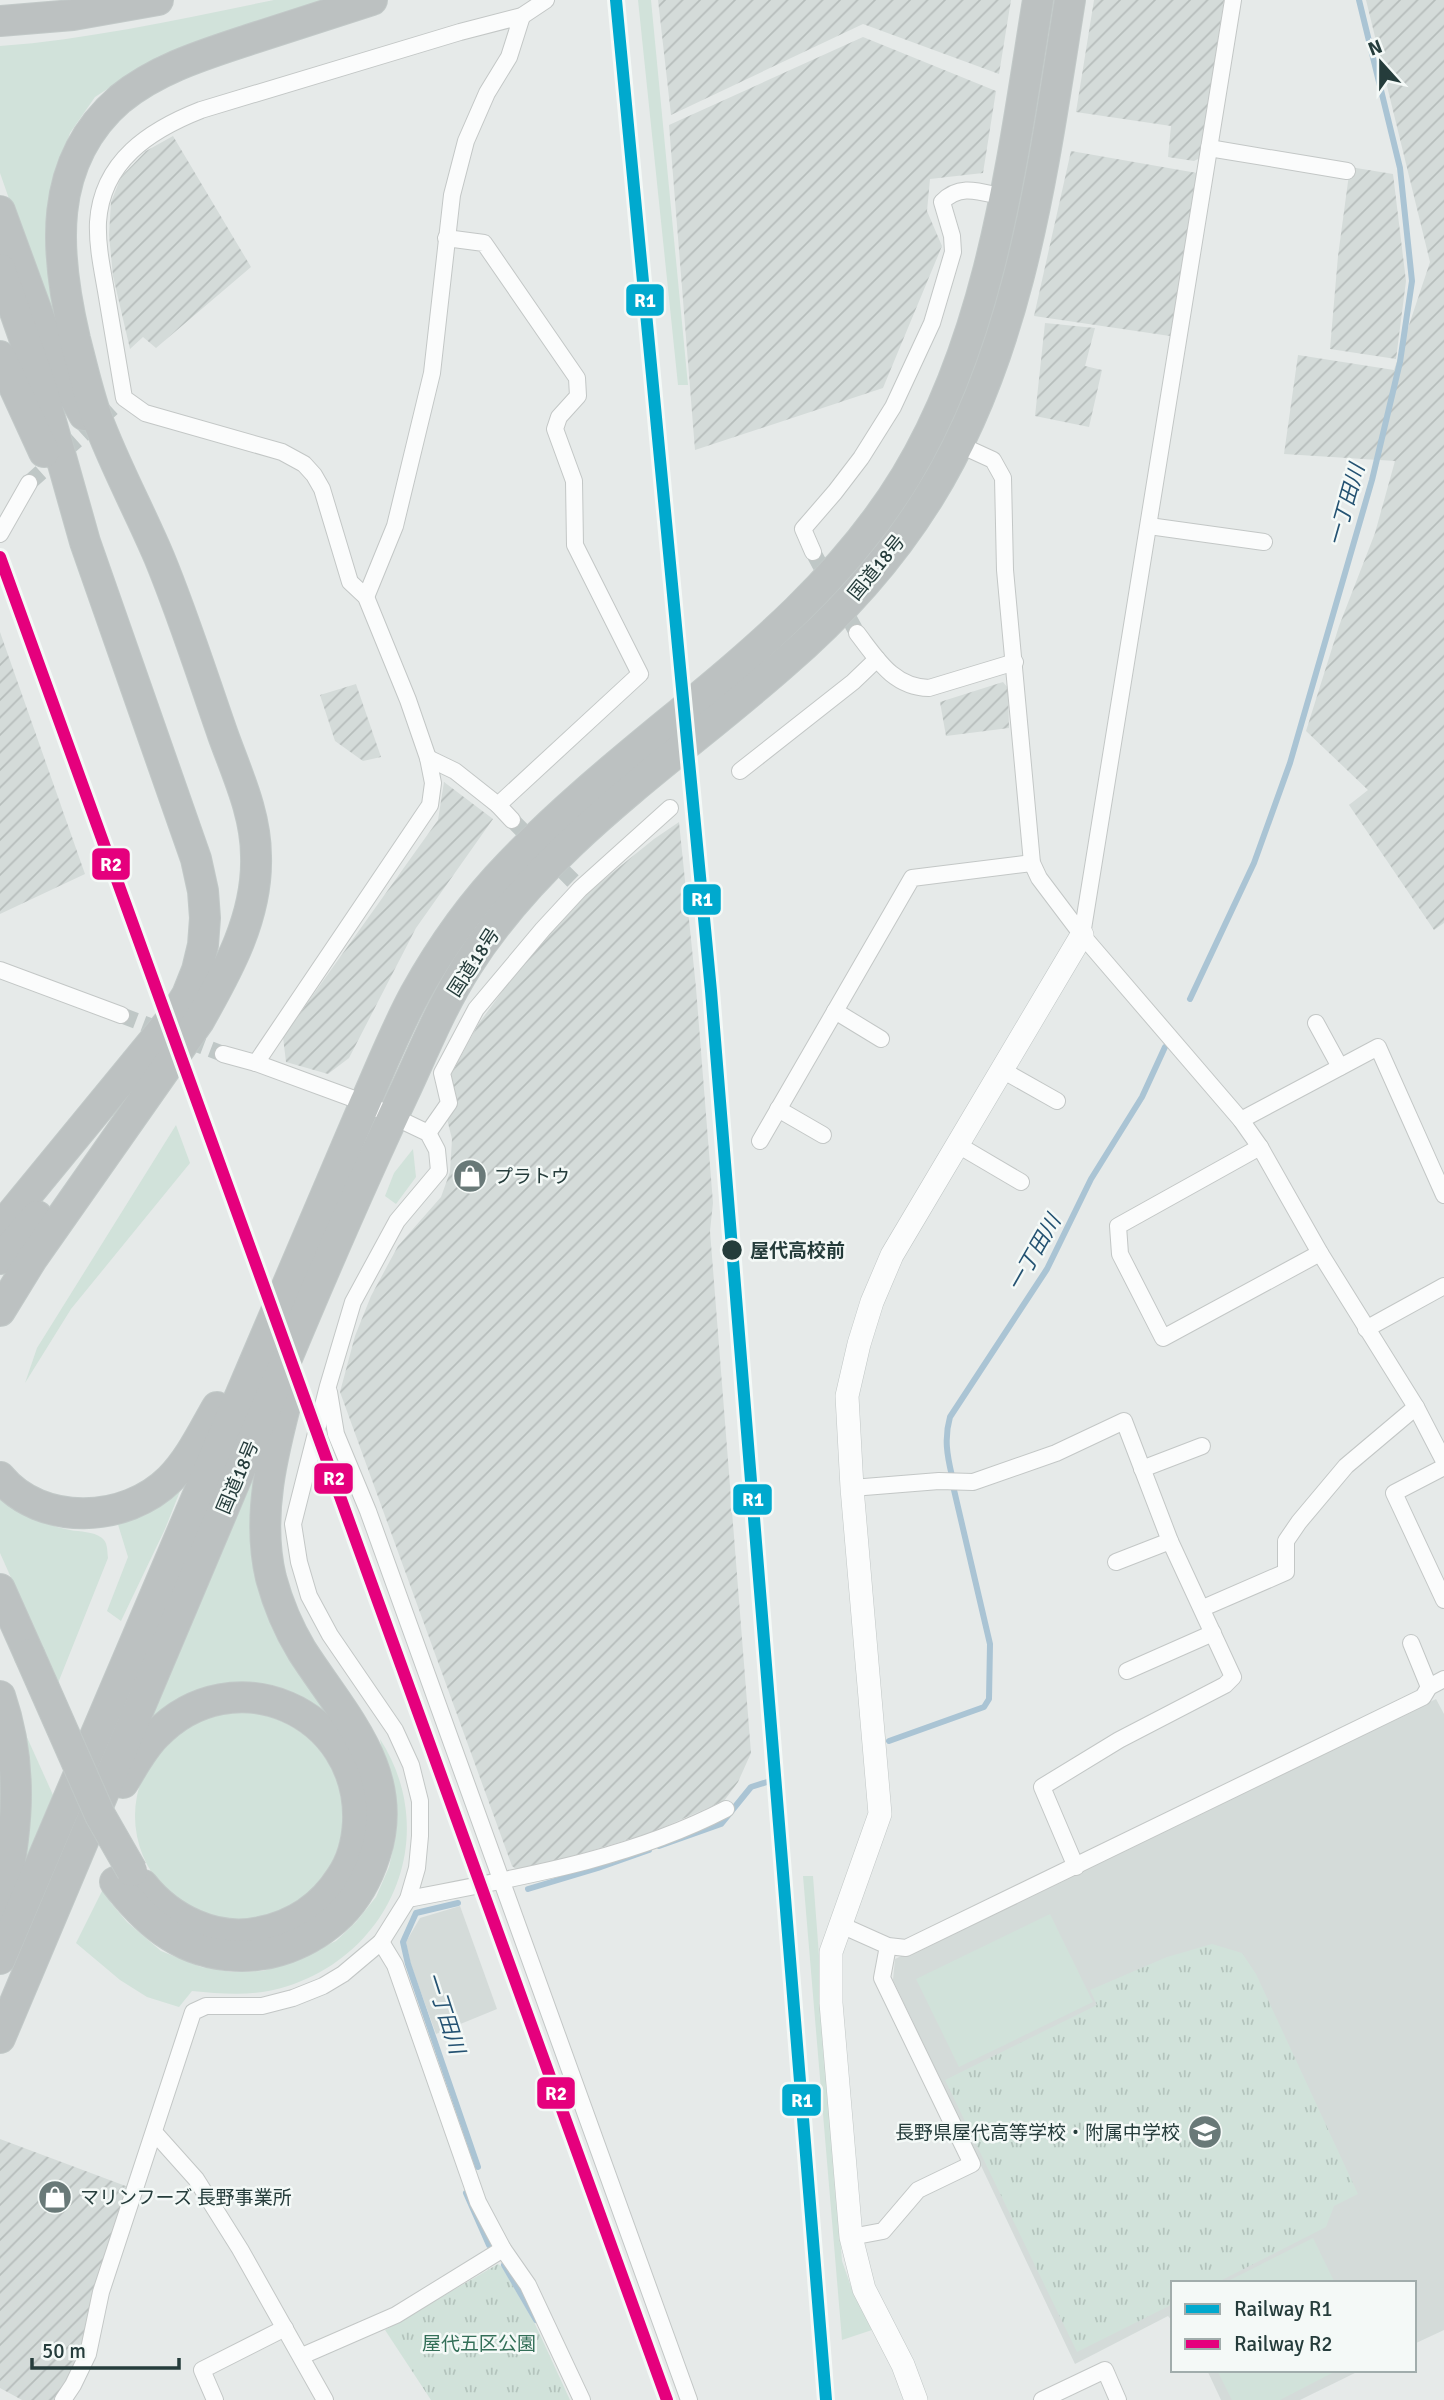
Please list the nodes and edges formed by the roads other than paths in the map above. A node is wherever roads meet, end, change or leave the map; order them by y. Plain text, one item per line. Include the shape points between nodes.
1 (112, 0) edge
2 (158, 0) edge
3 (372, 0) edge
4 (546, 0) edge
5 (1038, 0) edge
6 (1070, 0) edge
7 (1233, 0) edge
8 (522, 16) junction
9 (0, 20) edge
10 (1209, 148) junction
11 (1347, 171) dead end
12 (1004, 197) junction
13 (0, 211) edge
14 (446, 238) junction
15 (0, 269) edge
16 (0, 356) edge
17 (958, 444) junction
18 (29, 483) tunnel mouth
19 (125, 484) junction
20 (1149, 526) junction
21 (0, 534) edge
22 (85, 542) junction
23 (1264, 542) dead end
24 (813, 552) tunnel mouth
25 (366, 597) junction
26 (857, 633) tunnel mouth
27 (877, 659) junction
28 (1014, 662) junction
29 (428, 758) junction
30 (740, 771) dead end
31 (498, 805) junction
32 (670, 808) dead end
33 (512, 820) tunnel mouth
34 (1032, 863) junction
35 (1082, 935) junction
36 (0, 970) edge
37 (0, 977) edge
38 (22, 979) junction
39 (835, 1011) junction
40 (121, 1015) tunnel mouth
41 (1316, 1023) dead end
42 (881, 1039) dead end
43 (184, 1041) junction
44 (223, 1054) tunnel mouth
45 (256, 1063) junction
46 (137, 1064) junction
47 (1340, 1067) junction
48 (1002, 1070) junction
49 (1057, 1101) dead end
50 (365, 1103) junction
51 (778, 1109) junction
52 (393, 1115) junction
53 (1241, 1120) junction
54 (428, 1133) junction
55 (823, 1135) dead end
56 (760, 1141) dead end
57 (958, 1145) junction
58 (1260, 1147) junction
59 (1021, 1182) dead end
60 (1444, 1195) edge
61 (0, 1202) edge
62 (0, 1228) edge
63 (305, 1241) junction
64 (1320, 1253) junction
65 (0, 1259) edge
66 (1444, 1286) edge
67 (313, 1296) junction
68 (0, 1311) edge
69 (1366, 1329) junction
70 (328, 1386) junction
71 (1416, 1407) junction
72 (1202, 1446) dead end
73 (1444, 1461) edge
74 (1444, 1467) edge
75 (1142, 1469) junction
76 (0, 1477) edge
77 (852, 1488) junction
78 (1170, 1541) junction
79 (1116, 1562) dead end
80 (0, 1589) edge
81 (1444, 1600) edge
82 (1203, 1608) junction
83 (1213, 1633) junction
84 (0, 1635) edge
85 (1410, 1643) dead end
86 (22, 1659) junction
87 (1127, 1671) dead end
88 (1444, 1679) edge
89 (1429, 1687) junction
90 (0, 1696) edge
91 (726, 1809) dead end
92 (1076, 1867) junction
93 (123, 1877) junction
94 (501, 1882) junction
95 (408, 1899) junction
96 (0, 1915) edge
97 (841, 1925) junction
98 (44, 1933) junction
99 (381, 1942) junction
100 (888, 1947) junction
101 (0, 1959) edge
102 (0, 2038) edge
103 (154, 2132) junction
104 (851, 2237) junction
105 (503, 2249) junction
106 (285, 2328) junction
107 (302, 2356) junction
108 (63, 2400) edge
109 (215, 2400) edge
110 (325, 2400) edge
111 (582, 2400) edge
112 (689, 2400) edge
113 (916, 2400) edge
114 (1042, 2400) edge
115 (1118, 2400) edge

1 - 9 highway
2 - 9 highway via 73,15
3 - 19 highway via 217,50 159,74 119,101 88,136 76,158 61,209 63,282 89,391
4 - 8 street
5 - 12 highway, 国道18号
6 - 17 highway, 国道18号 via 1020,271 995,354
7 - 10 street
8 - 14 street via 509,57 466,141
8 - 25 street via 170,122 135,146 110,180 102,201 99,247 121,401 145,413 282,452 304,464 322,489 350,582
10 - 11 street
10 - 20 street
12 - 24 street via 967,189 951,192 942,202 953,252 932,323 893,407 854,466 803,529
12 - 50 highway, 国道18号 via 959,366 934,426 866,535 773,635 545,828 474,905 415,995
13 - 19 highway via 60,370
14 - 25 street via 432,373 395,526
14 - 31 street via 484,243 577,378 578,396 559,416 555,429 574,481 575,545 640,674
15 - 22 highway via 38,376
16 - 22 highway
17 - 28 street via 993,460 1003,478
17 - 52 highway, 国道18号 via 930,496 888,556 836,615 564,851 497,924 467,966
18 - 21 street
19 - 43 highway via 161,563 232,757 253,823 257,856 246,926 214,994
20 - 23 street
20 - 35 street
22 - 46 highway via 184,821 203,891 205,918 197,970 174,1016
25 - 29 street
26 - 27 street
27 - 28 street via 905,684 929,688
27 - 30 street
28 - 34 street
29 - 31 street via 455,771
29 - 45 street via 433,783 430,805
31 - 33 street
32 - 54 street via 576,885 476,1009 442,1073 449,1103
34 - 35 street
34 - 39 street via 912,878
35 - 48 street
35 - 53 street
36 - 38 street
37 - 38 street
38 - 40 street
39 - 42 street
39 - 51 street
41 - 47 street
43 - 65 highway
43 - 68 highway
44 - 45 street
45 - 50 street
46 - 61 highway
46 - 62 highway
47 - 53 street
47 - 60 street via 1378,1047
48 - 49 street
48 - 57 street
50 - 52 street
50 - 63 highway, 国道18号
51 - 55 street
51 - 56 street
52 - 54 street
52 - 67 highway, 国道18号
53 - 58 street
54 - 70 street via 437,1150 439,1171 397,1221 353,1302
57 - 59 street
57 - 77 street via 892,1255 859,1344 847,1396
58 - 64 street
58 - 64 street via 1118,1226 1120,1254 1163,1338
63 - 76 highway via 201,1437 169,1480 151,1494 109,1511 64,1512 20,1495
63 - 101 highway, 国道18号
64 - 69 street
66 - 69 street
67 - 93 highway via 271,1467 265,1548 277,1600 289,1626 352,1722 375,1769 381,1793 379,1843 361,1888 329,1926 288,1949 251,1956 215,1954 168,1936 139,1912
67 - 98 highway, 国道18号
69 - 71 street
70 - 94 street via 336,1434
70 - 95 street via 293,1524 295,1537 309,1596 395,1730 411,1765 420,1801 420,1836
71 - 73 street
71 - 82 street via 1346,1466 1299,1522 1286,1541 1286,1572
72 - 75 street
74 - 81 street via 1394,1493
75 - 77 street via 1124,1421 1056,1453 973,1482
75 - 78 street
77 - 97 street via 880,1814
78 - 79 street
78 - 82 street
80 - 86 highway
82 - 83 street
83 - 87 street
83 - 92 street via 1233,1677 1225,1685 1119,1740 1042,1787
84 - 86 highway
85 - 89 street
86 - 93 highway, bridge via 100,1815
88 - 89 street
89 - 92 street via 1423,1697
90 - 96 highway via 16,1764 17,1795 13,1850
91 - 94 street via 628,1849
92 - 100 street via 906,1948
93 - 98 highway via 167,1910 208,1930 252,1934 296,1920 332,1892 353,1853 359,1808 346,1763 318,1725 278,1702 238,1696 190,1709 171,1721 141,1753
94 - 95 street
94 - 112 street
95 - 99 street
97 - 100 street
97 - 104 street via 831,1952 831,2003
98 - 102 highway, 国道18号
99 - 103 street via 343,1974 293,1998 193,2012
99 - 105 street via 395,1965 478,2202
100 - 104 street via 882,1978 972,2164 918,2190 883,2231
103 - 106 street via 196,2179
103 - 108 street via 102,2292 88,2354
104 - 113 street via 864,2288
105 - 107 street via 396,2315
105 - 111 street via 528,2285
106 - 107 street
106 - 109 street via 202,2370
107 - 110 street
114 - 115 street via 1105,2370

